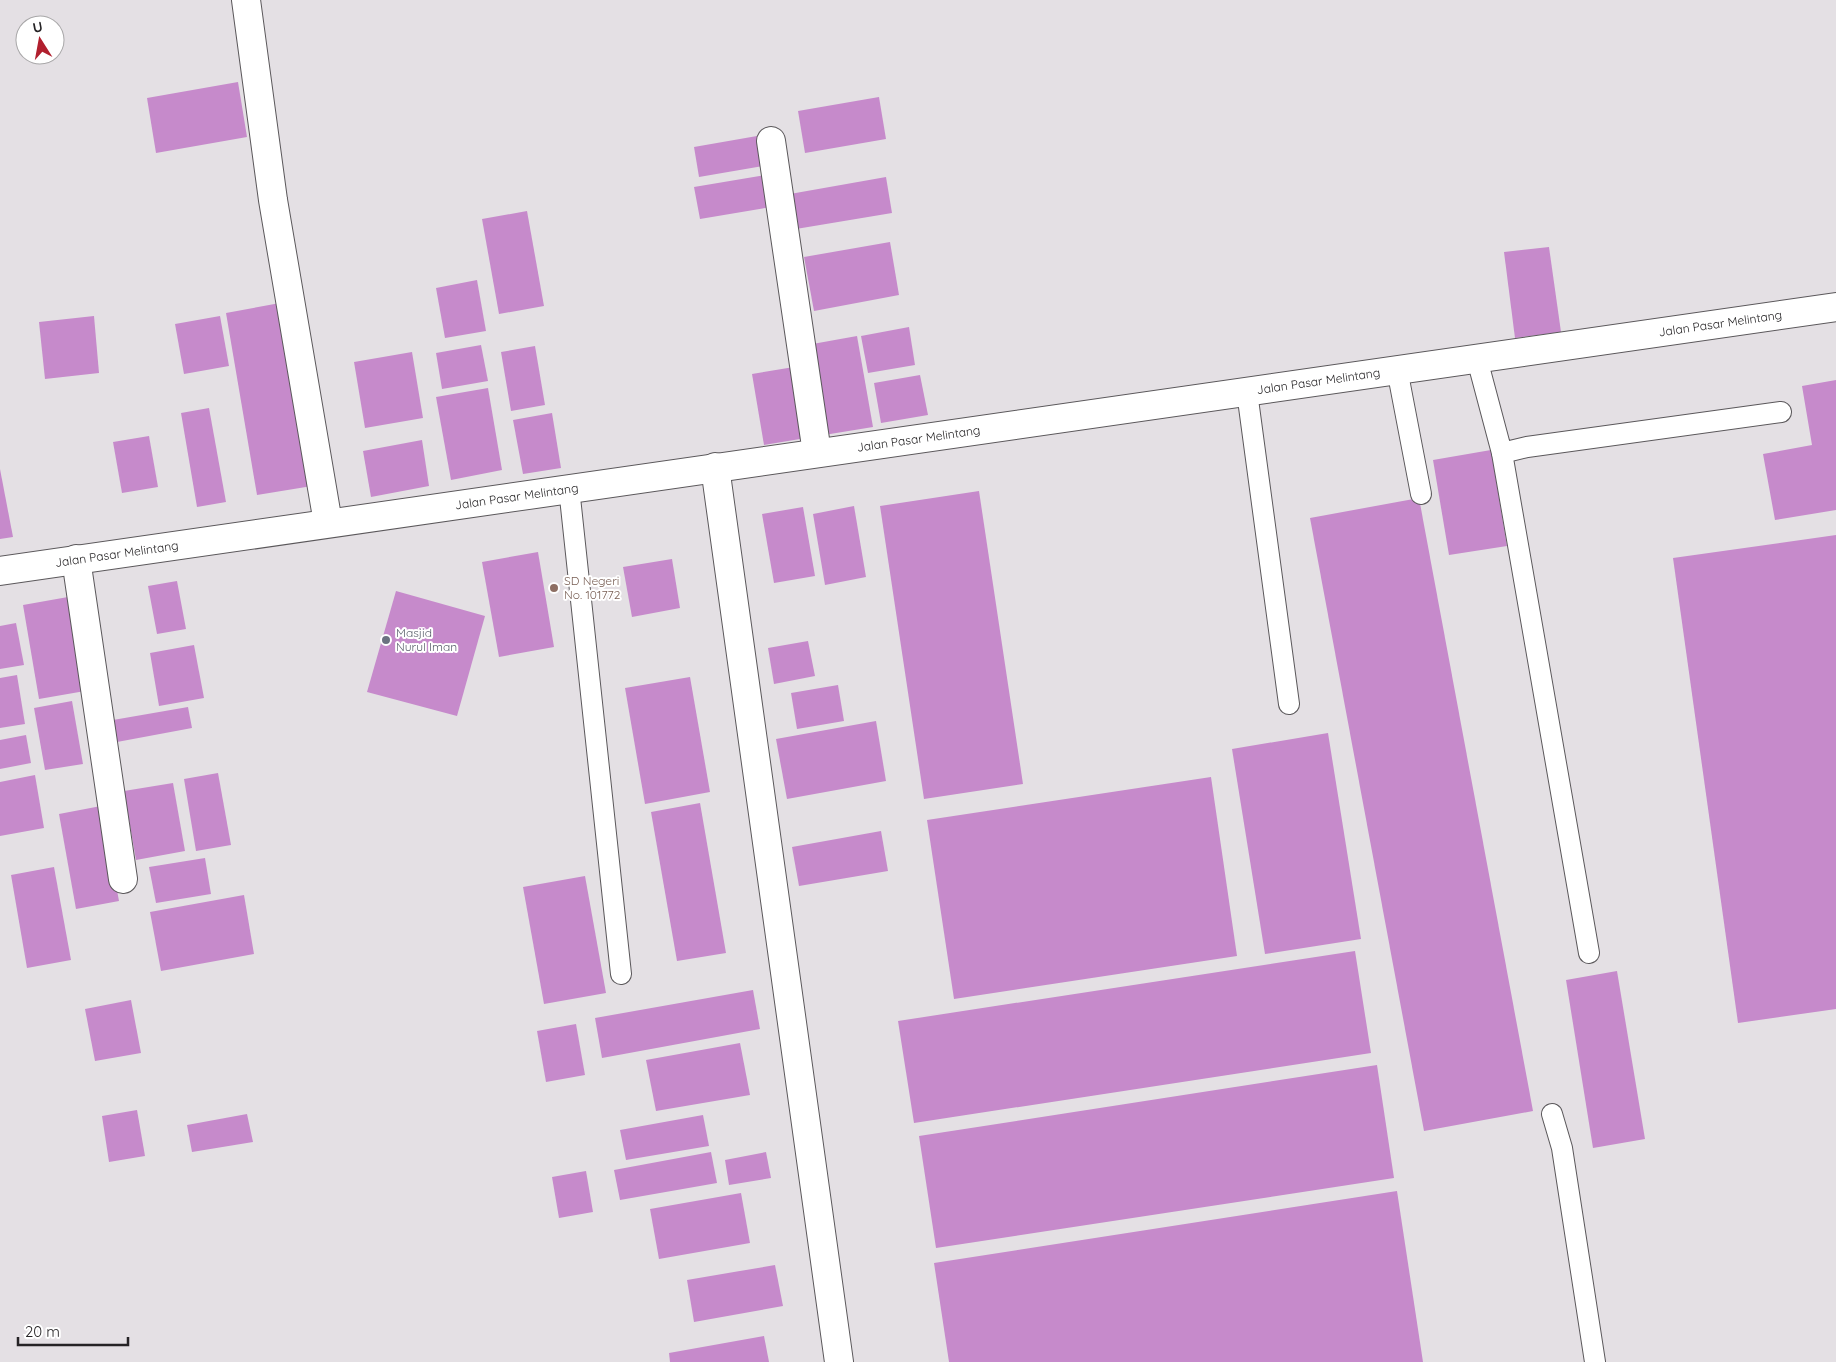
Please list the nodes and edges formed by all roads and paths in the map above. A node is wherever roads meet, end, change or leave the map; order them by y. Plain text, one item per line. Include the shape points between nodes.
1 (246, 0) edge
2 (771, 140) dead end
3 (1836, 307) edge
4 (1477, 359) junction
5 (1397, 369) junction
6 (1247, 392) junction
7 (1781, 412) dead end
8 (817, 453) junction
9 (1502, 453) junction
10 (714, 467) junction
11 (569, 488) junction
12 (1421, 494) dead end
13 (328, 523) junction
14 (76, 559) junction
15 (0, 571) edge
16 (1289, 704) dead end
17 (122, 879) dead end
18 (1589, 953) dead end
19 (622, 974) dead end
20 (1552, 1114) dead end
21 (839, 1362) edge
22 (1595, 1362) edge

1 - 13 street via 273,200
2 - 8 street
3 - 4 street, Jalan Pasar Melintang
4 - 5 street, Jalan Pasar Melintang
4 - 9 lane
5 - 6 street, Jalan Pasar Melintang
5 - 12 lane
6 - 8 street, Jalan Pasar Melintang
6 - 16 lane
7 - 9 lane
8 - 10 street, Jalan Pasar Melintang
9 - 18 lane
10 - 11 street, Jalan Pasar Melintang
10 - 21 street
11 - 13 street, Jalan Pasar Melintang
11 - 19 lane
13 - 14 street, Jalan Pasar Melintang
14 - 15 street, Jalan Pasar Melintang
14 - 17 street
20 - 22 lane via 1562,1148

